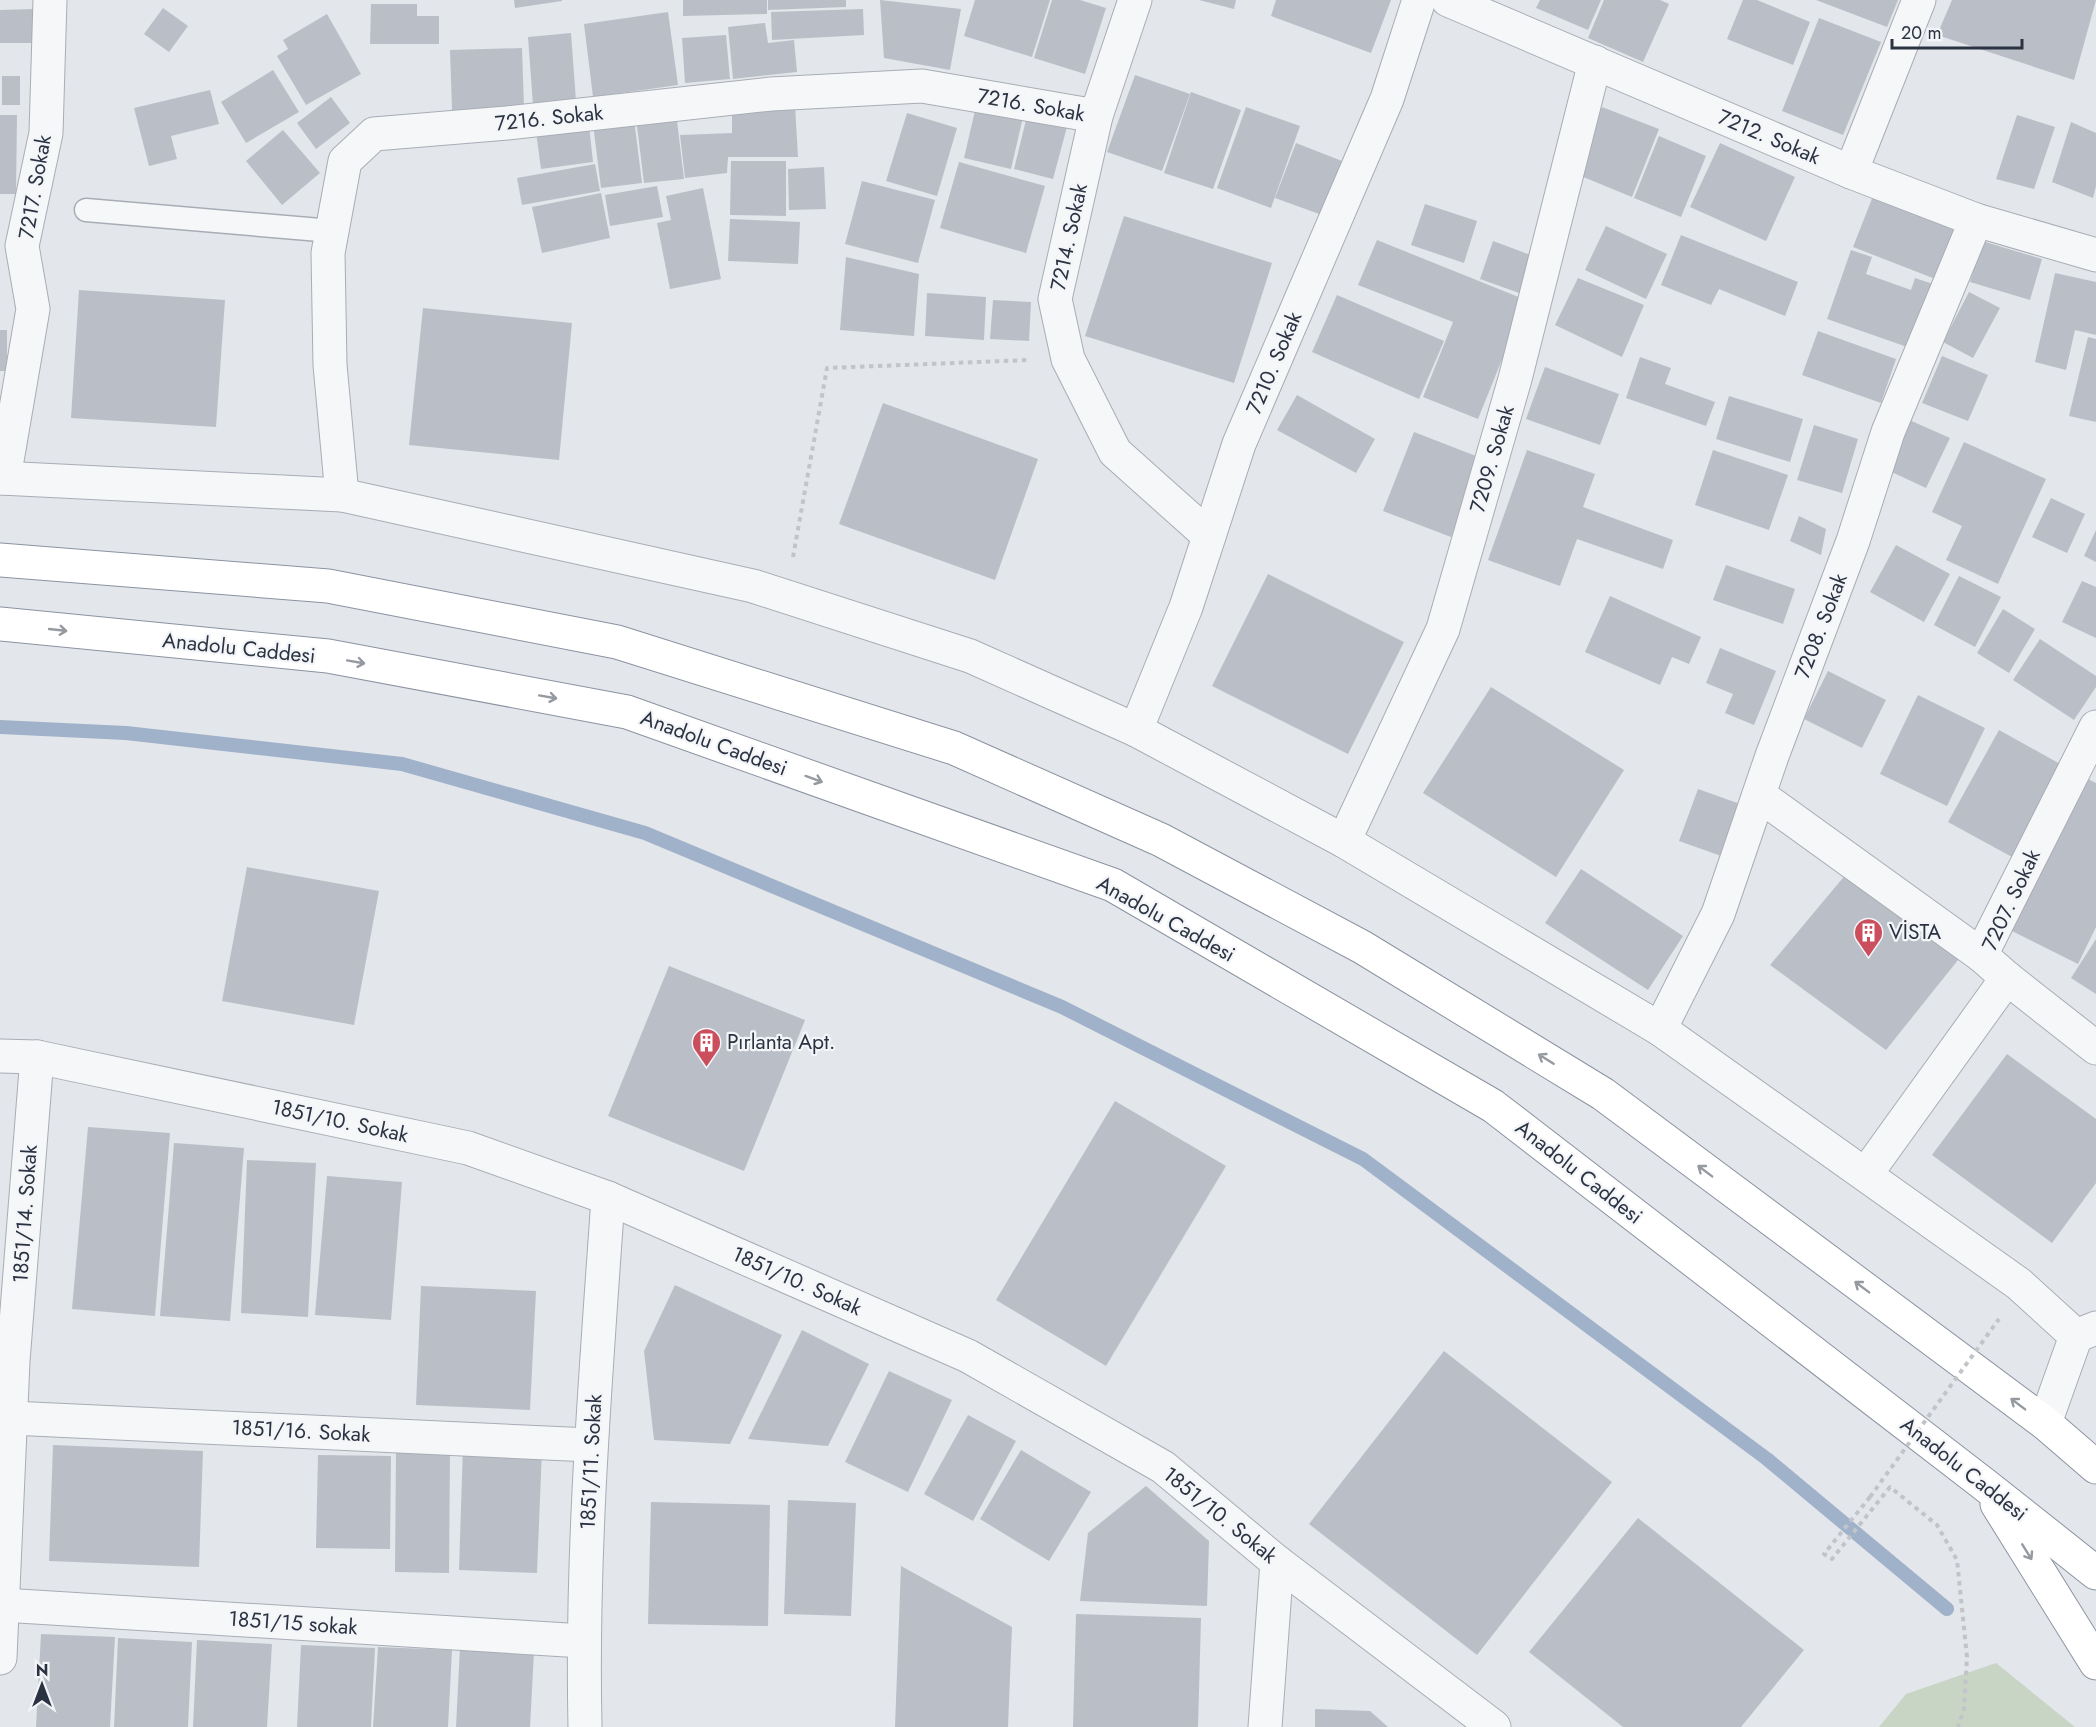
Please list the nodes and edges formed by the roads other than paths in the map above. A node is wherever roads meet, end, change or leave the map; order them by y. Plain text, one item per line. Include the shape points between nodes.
1 (50, 0) edge
2 (1135, 0) edge
3 (1419, 0) edge
4 (1448, 0) edge
5 (1919, 0) edge
6 (1594, 62) junction
7 (1096, 116) junction
8 (1851, 172) junction
9 (86, 210) dead end
10 (1976, 220) junction
11 (332, 231) junction
12 (2096, 255) edge
13 (2, 478) edge
14 (342, 495) junction
15 (1209, 536) junction
16 (0, 560) edge
17 (0, 624) edge
18 (2096, 727) edge
19 (1136, 730) junction
20 (1759, 795) junction
21 (1344, 841) junction
22 (1981, 955) junction
23 (2007, 978) junction
24 (1660, 1029) junction
25 (2096, 1047) edge
26 (0, 1056) edge
27 (37, 1058) junction
28 (1866, 1174) junction
29 (608, 1198) junction
30 (2086, 1332) edge
31 (11, 1418) junction
32 (2045, 1423) junction
33 (591, 1445) junction
34 (2096, 1467) edge
35 (1985, 1485) junction
36 (1277, 1562) junction
37 (2096, 1573) edge
38 (3, 1605) junction
39 (583, 1641) junction
40 (0, 1658) edge
41 (2096, 1663) edge
42 (585, 1727) edge
43 (1265, 1727) edge
44 (1494, 1727) edge

1 - 13 street, 7217. Sokak via 46,133 22,246 33,309
2 - 7 street, 7214. Sokak
3 - 15 street, 7210. Sokak via 1387,99 1239,444
4 - 6 street, 7212. Sokak
5 - 8 street
6 - 8 street, 7212. Sokak
6 - 21 street, 7209. Sokak via 1515,379 1443,629
7 - 11 street, 7216. Sokak via 922,86 771,94 374,134 345,161
7 - 15 street, 7214. Sokak via 1055,299 1068,359 1115,452
8 - 10 street, 7212. Sokak
9 - 11 lane
10 - 12 street, 7212. Sokak
10 - 20 street, 7208. Sokak via 1888,432 1853,541
11 - 14 street, 7216. Sokak via 328,253 330,365
13 - 14 street
14 - 19 street via 753,586 970,656
15 - 19 street, 7210. Sokak via 1186,607
32 -> 16 highway via 1603,1094 1362,946 1161,840 954,748 617,642 328,586
17 -> 35 highway, Anadolu Caddesi via 328,656 627,712 1113,885 1493,1106
18 - 22 street, 7207. Sokak
19 - 21 street
20 - 22 street
20 - 24 street, 7208. Sokak via 1718,914
21 - 24 street
22 - 23 street, 7207. Sokak
23 - 25 street
23 - 28 street, 7207. Sokak
24 - 28 street
26 - 27 street, 1851/10. Sokak
27 - 29 street, 1851/10. Sokak via 468,1148
27 - 31 street, 1851/14. Sokak
28 - 30 street
29 - 33 street, 1851/11. Sokak
29 - 36 street, 1851/10. Sokak via 968,1356 1163,1467
30 - 32 street
31 - 33 street, 1851/16. Sokak
31 - 38 street, 1851/14. Sokak
32 - 34 highway
33 - 39 street, 1851/11. Sokak
35 - 37 highway, Anadolu Caddesi
35 -> 41 highway
36 - 43 street
36 - 44 street, 1851/10. Sokak
38 - 39 street, 1851/15 sokak
38 - 40 street, 1851/14. Sokak
39 - 42 street, 1851/11. Sokak

